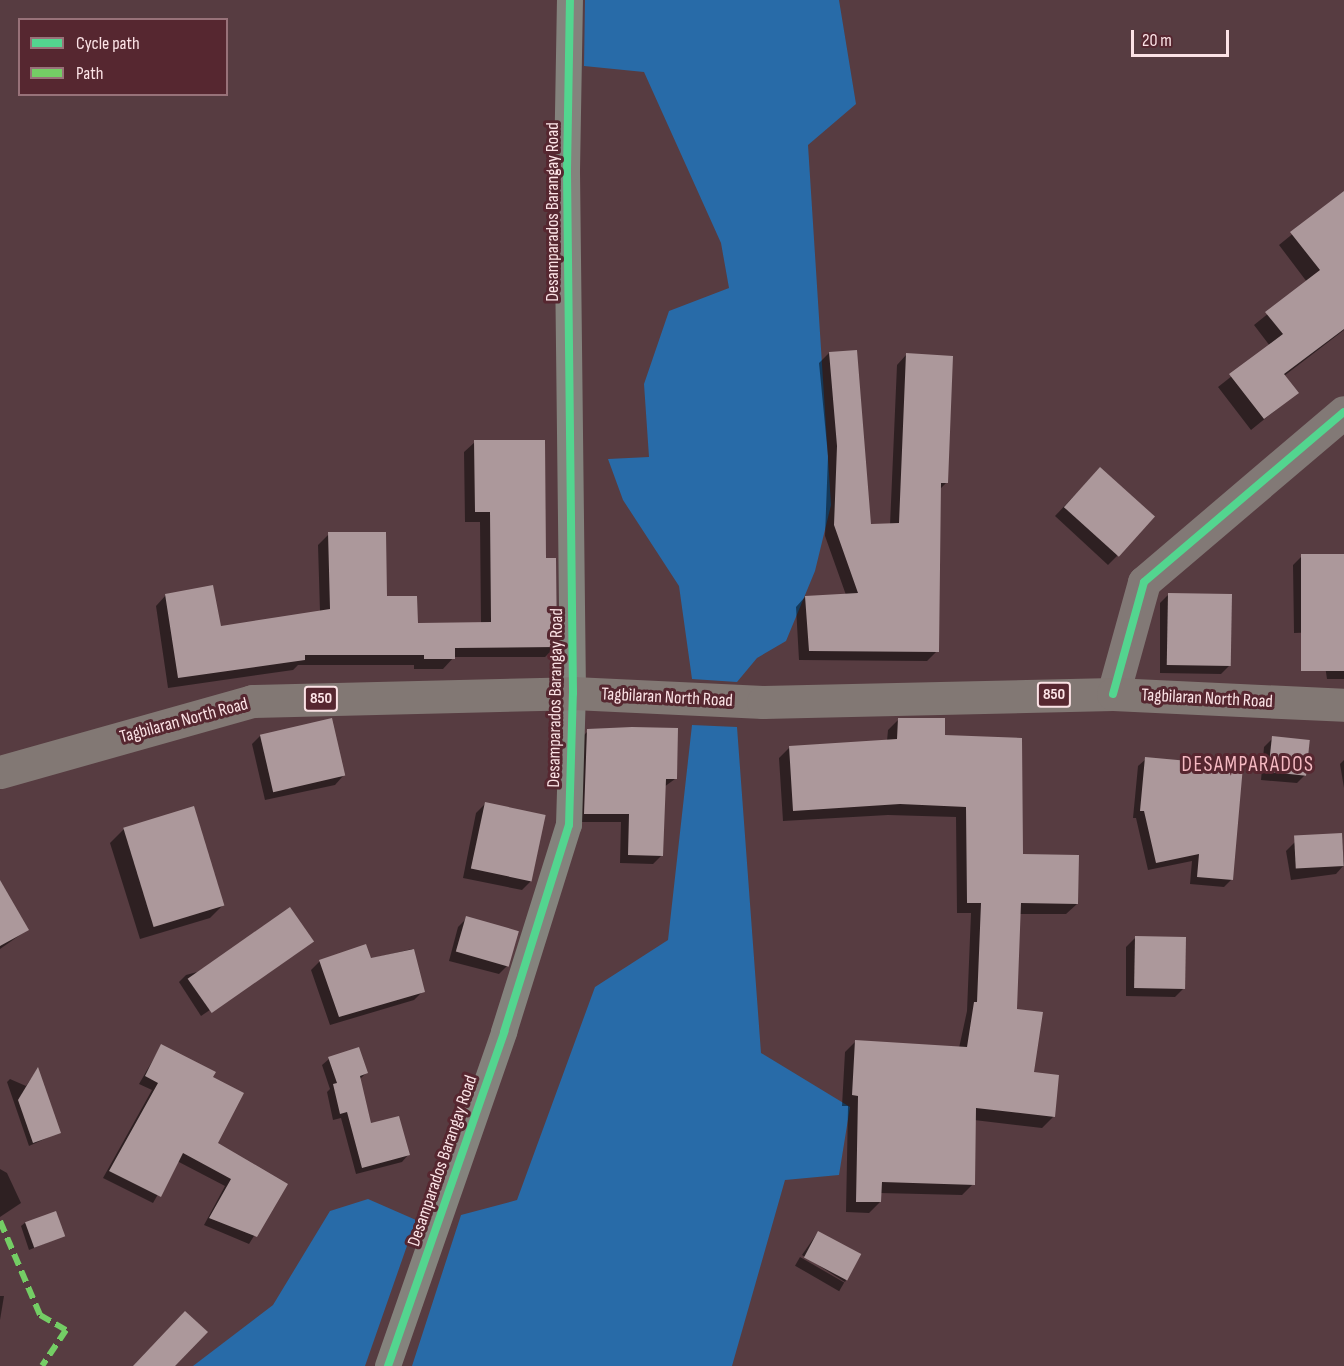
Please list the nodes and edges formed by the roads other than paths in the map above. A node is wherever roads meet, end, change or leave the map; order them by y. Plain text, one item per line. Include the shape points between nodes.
1 (570, 0) edge
2 (1344, 412) edge
3 (573, 693) junction
4 (1113, 694) junction
5 (1344, 705) edge
6 (0, 772) edge
7 (388, 1366) edge

1 - 3 street, Desamparados Barangay Road via 567,170
2 - 4 street via 1144,582
3 - 4 main road, Tagbilaran North Road / 850 via 652,700 763,702
3 - 6 main road, Tagbilaran North Road / 850 via 252,701
3 - 7 street, Desamparados Barangay Road via 569,825 504,1032
4 - 5 main road, Tagbilaran North Road / 850

